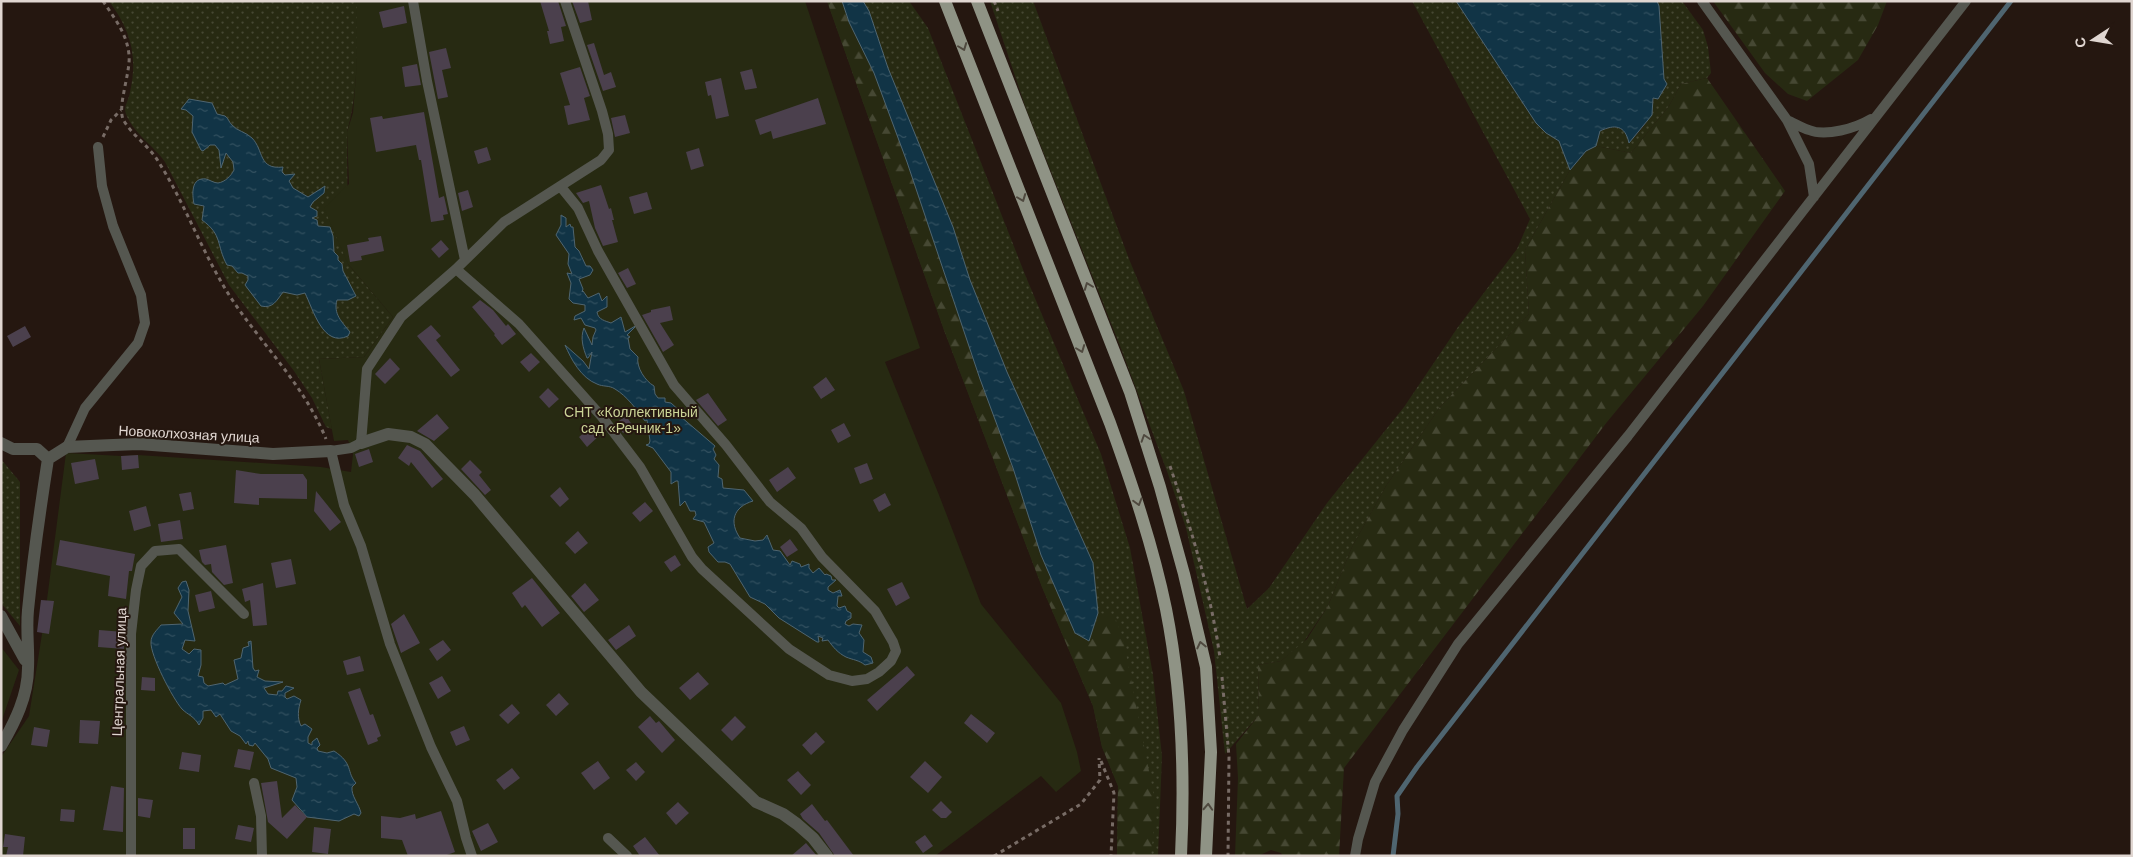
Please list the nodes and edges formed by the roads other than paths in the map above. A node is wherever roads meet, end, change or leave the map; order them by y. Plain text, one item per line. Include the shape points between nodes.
1 (413, 1) edge
2 (565, 1) edge
3 (945, 1) edge
4 (977, 1) edge
5 (1702, 1) edge
6 (1966, 1) edge
7 (1879, 113) junction
8 (1787, 120) junction
9 (98, 147) road end
10 (561, 187) junction
11 (1814, 197) junction
12 (465, 260) junction
13 (456, 269) junction
14 (1, 443) edge
15 (360, 443) junction
16 (67, 447) junction
17 (331, 451) junction
18 (48, 459) junction
19 (244, 614) dead end
20 (1, 616) edge
21 (28, 668) junction
22 (1, 746) edge
23 (254, 783) dead end
24 (608, 838) dead end
25 (130, 856) edge
26 (262, 856) edge
27 (472, 856) edge
28 (627, 856) edge
29 (827, 856) edge
30 (1181, 856) edge
31 (1206, 856) edge
32 (1355, 856) edge

1 - 12 lane
2 - 10 lane via 600,102 610,144 601,160
3 -> 30 main road via 1110,423 1151,548 1166,610 1181,717
31 -> 4 main road via 1211,752 1206,667 1184,574 1130,392
5 - 8 lane
6 - 7 lane
7 - 8 lane via 1860,126 1834,132 1811,132
7 - 11 lane
8 - 11 lane via 1809,164
9 - 16 lane via 102,186 113,226 141,295 145,322 138,343 85,408
10 - 12 lane via 504,222
10 - 13 lane via 578,208 589,234 674,385 770,502 808,536 822,557 869,604 883,624 896,651 879,672 867,679 852,681 816,668 789,649 707,574 692,557 640,467 602,417 519,324
11 - 32 lane via 1628,436 1458,644 1402,730 1375,782
12 - 13 lane
13 - 15 lane via 401,317 366,369
14 - 18 street via 14,449 37,449
15 - 17 lane
15 - 29 street via 388,434 424,444 475,495 641,692 756,802 797,824
16 - 17 street, Новоколхозная улица via 139,444 265,453
16 - 18 street, Новоколхозная улица
17 - 27 lane via 344,505 361,546 390,644 431,747 457,801
18 - 21 street via 26,627
19 - 25 lane, Центральная улица via 179,549 155,551 142,566 131,634
20 - 21 street
21 - 22 street via 21,708
23 - 26 lane via 261,816
24 - 28 lane

